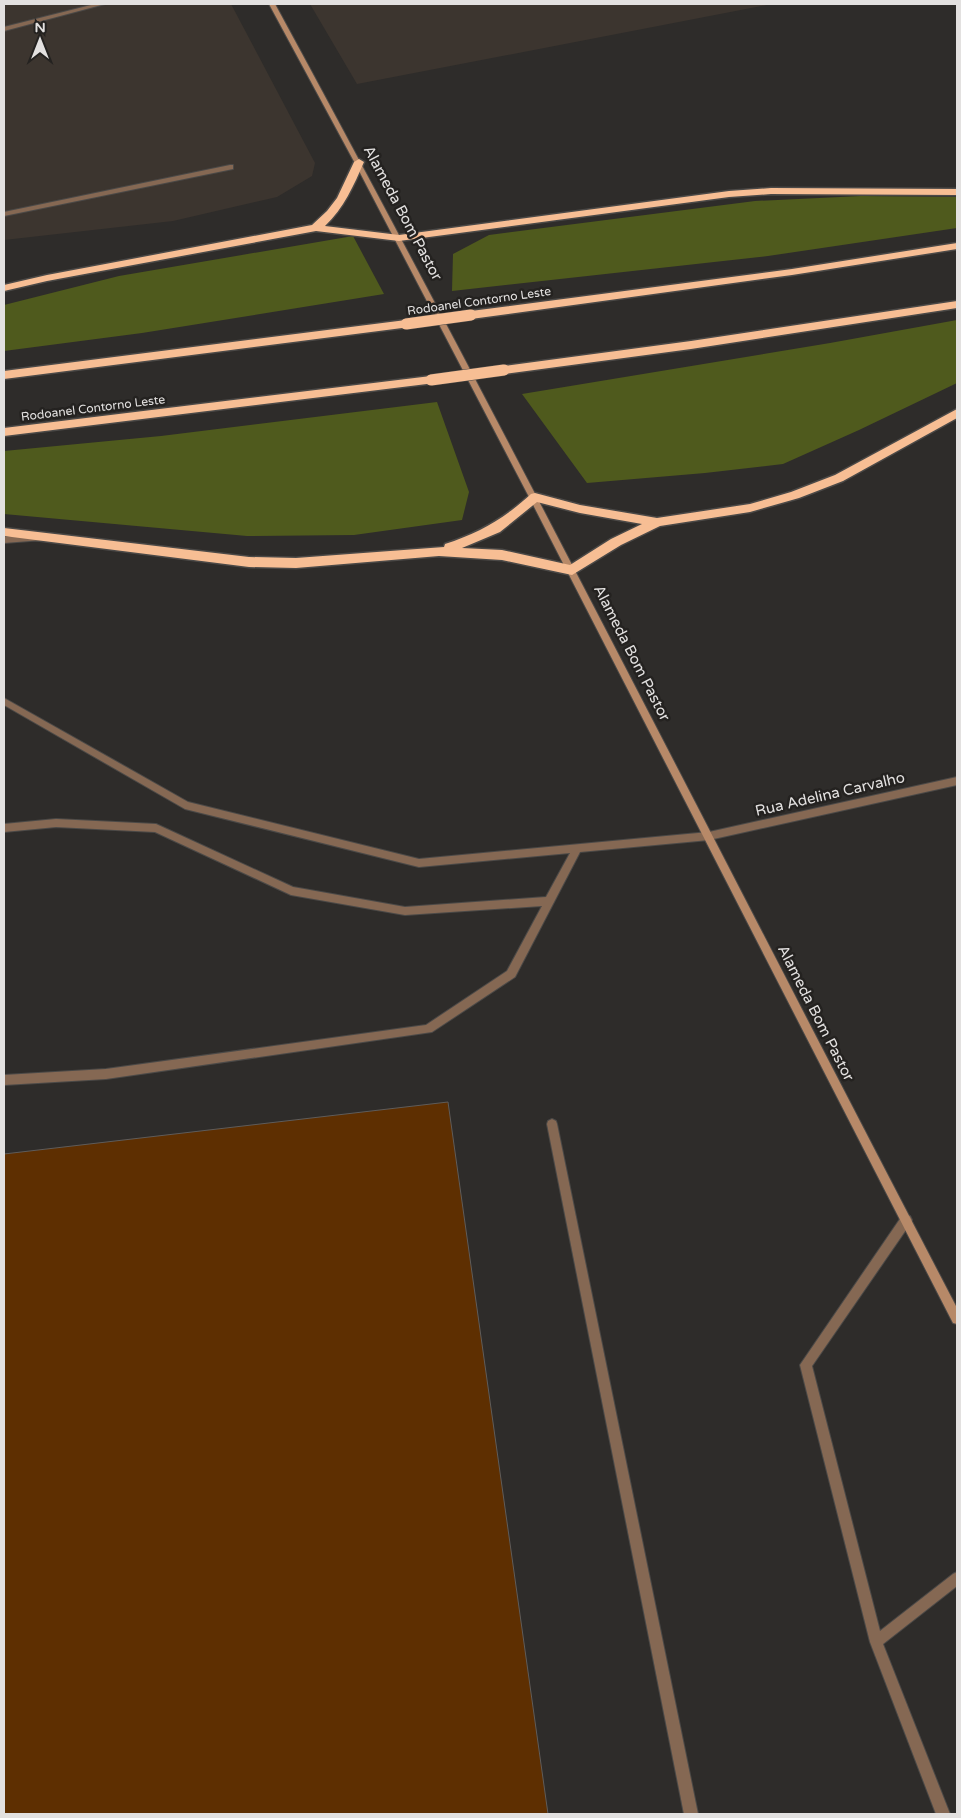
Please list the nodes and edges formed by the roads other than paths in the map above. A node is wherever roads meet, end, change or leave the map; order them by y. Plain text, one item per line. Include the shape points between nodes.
1 (102, 4) edge
2 (272, 4) edge
3 (4, 29) edge
4 (358, 162) junction
5 (230, 167) dead end
6 (957, 192) edge
7 (4, 214) edge
8 (316, 228) junction
9 (399, 238) junction
10 (957, 246) edge
11 (4, 288) edge
12 (957, 304) edge
13 (4, 375) edge
14 (957, 413) edge
15 (4, 432) edge
16 (535, 498) junction
17 (657, 522) junction
18 (4, 532) edge
19 (45, 538) junction
20 (4, 540) edge
21 (439, 551) junction
22 (572, 570) junction
23 (4, 701) edge
24 (957, 780) edge
25 (4, 828) edge
26 (709, 836) junction
27 (577, 848) junction
28 (549, 901) junction
29 (4, 1080) edge
30 (552, 1124) dead end
31 (906, 1220) junction
32 (957, 1319) edge
33 (957, 1578) edge
34 (876, 1642) junction
35 (691, 1814) edge
36 (943, 1814) edge

1 - 3 street
2 - 4 main road, Alameda Bom Pastor
4 - 8 highway via 342,202
4 - 9 main road, Alameda Bom Pastor
5 - 7 street
6 - 9 highway via 771,191 729,194
8 - 9 highway
8 - 11 highway
9 - 16 main road, Alameda Bom Pastor
10 - 13 highway, Rodoanel Contorno Leste, bridge via 792,272
12 - 15 highway, Rodoanel Contorno Leste, bridge via 720,341 431,380
14 - 17 highway via 839,478 795,496 750,508
16 - 17 highway
16 - 21 highway via 493,531
16 - 22 main road, Alameda Bom Pastor
17 - 22 highway via 609,546
18 - 19 highway
19 - 20 street
19 - 21 highway via 249,562 333,561
21 - 22 highway via 502,555
22 - 26 main road, Alameda Bom Pastor
23 - 27 street, Rua Adelina Carvalho via 185,805 419,863
24 - 26 street, Rua Adelina Carvalho
25 - 28 street via 56,823 156,828 290,891 405,911
26 - 27 street, Rua Adelina Carvalho
26 - 31 main road, Alameda Bom Pastor
27 - 28 street
28 - 29 street via 512,974 428,1029 106,1074
30 - 35 street
31 - 32 main road, Alameda Bom Pastor
31 - 34 street via 806,1365
33 - 34 street
34 - 36 street

